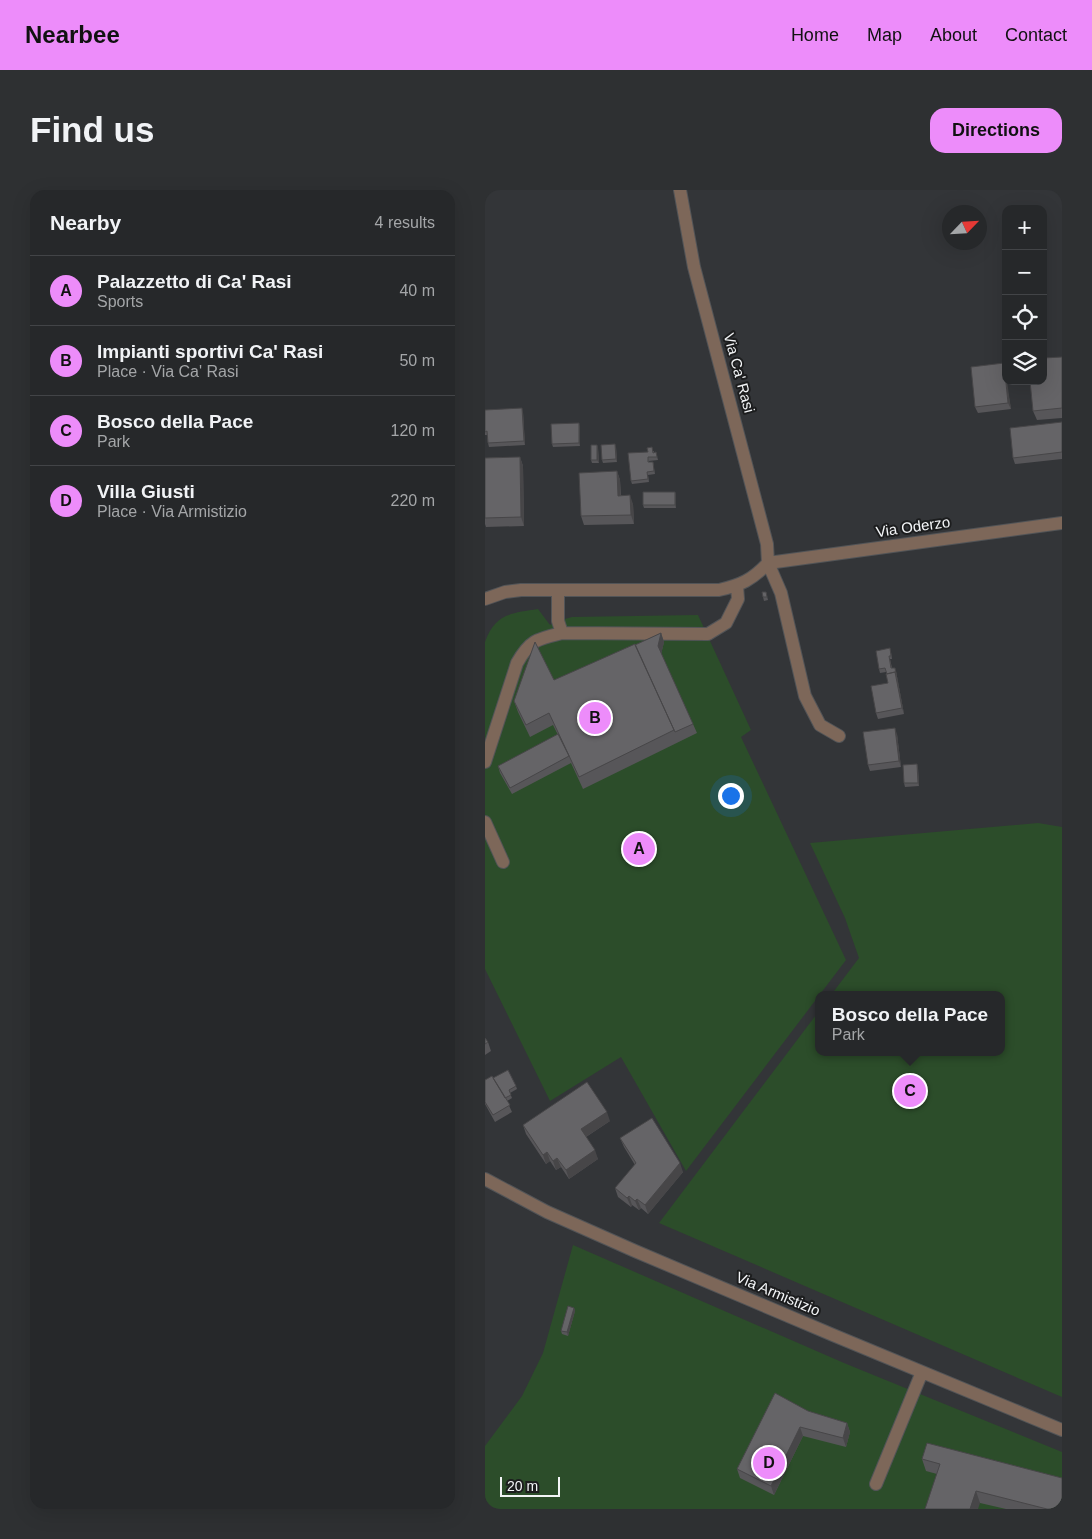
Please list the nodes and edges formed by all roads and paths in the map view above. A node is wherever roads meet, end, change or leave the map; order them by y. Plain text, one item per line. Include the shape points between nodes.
1 (680, 190) edge
2 (1062, 523) edge
3 (768, 563) junction
4 (737, 586) junction
5 (558, 590) junction
6 (485, 599) edge
7 (562, 633) junction
8 (839, 736) dead end
9 (485, 762) edge
10 (485, 822) edge
11 (503, 862) dead end
12 (485, 1179) edge
13 (923, 1372) junction
14 (1062, 1430) edge
15 (876, 1484) dead end

1 - 3 street, Via Ca' Rasi via 694,267 767,544
2 - 3 street, Via Oderzo
3 - 4 street via 756,576
3 - 8 street, Via Ca' Rasi via 781,593 805,696 820,725
4 - 5 street via 719,590
4 - 7 street via 738,599 726,622 708,634
5 - 6 street via 505,592
5 - 7 street via 558,621
7 - 9 street via 541,638 525,649 517,663
10 - 11 street
12 - 13 street, Via Armistizio via 547,1212 626,1247
13 - 14 street, Via Armistizio
13 - 15 street

